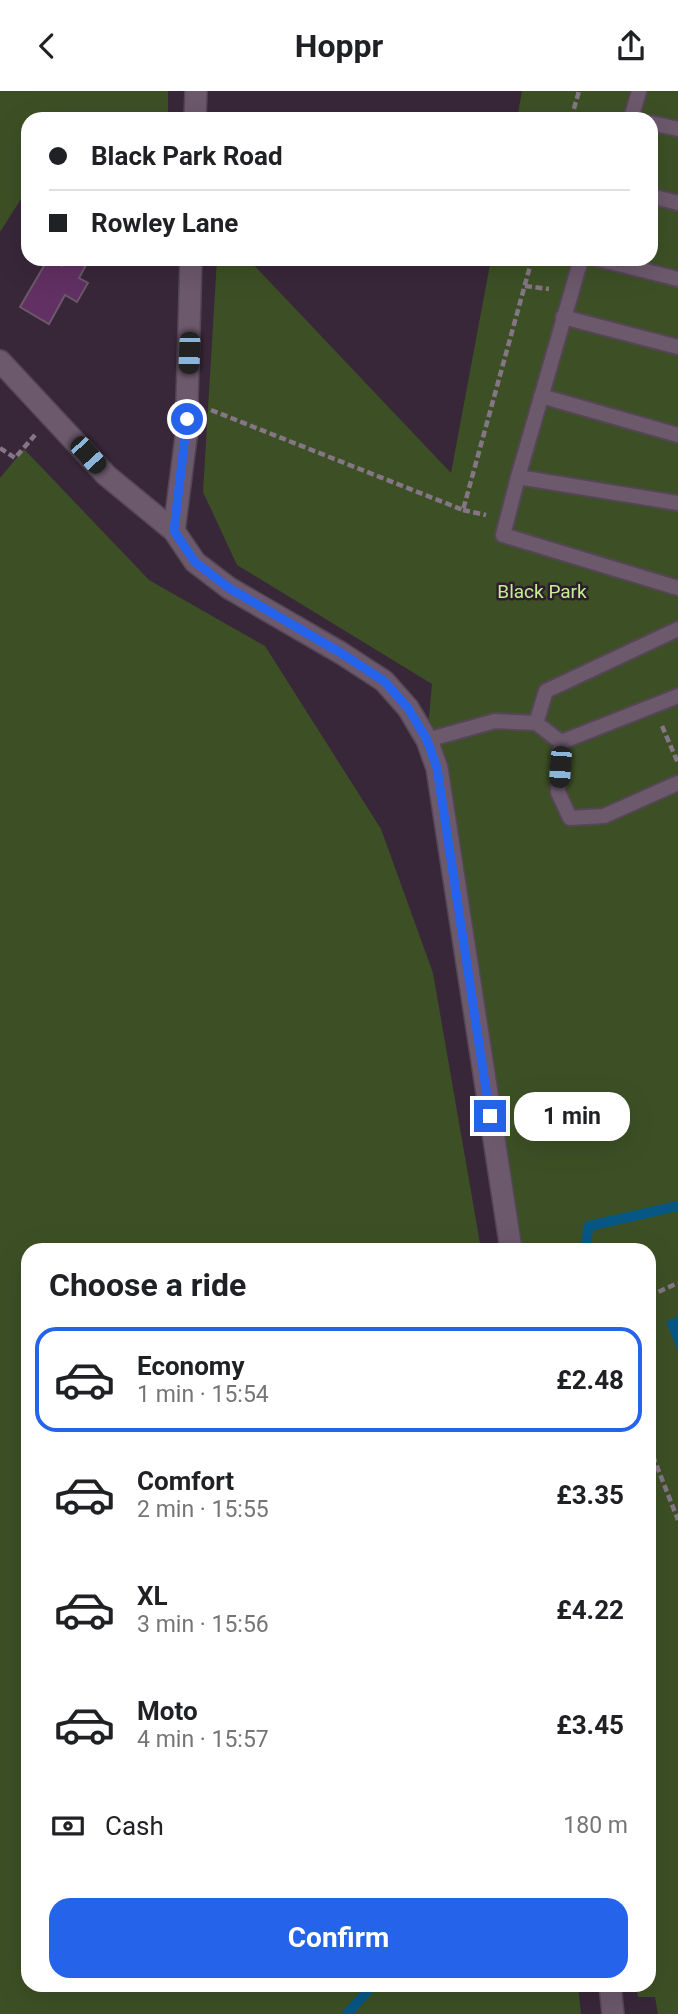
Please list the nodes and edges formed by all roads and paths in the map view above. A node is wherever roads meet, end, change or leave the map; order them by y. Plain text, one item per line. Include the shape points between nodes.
1 (196, 91) edge
2 (579, 91) edge
3 (639, 91) edge
4 (195, 112) edge
5 (573, 112) edge
6 (634, 112) edge
7 (658, 125) edge
8 (678, 129) edge
9 (658, 199) edge
10 (678, 203) edge
11 (191, 266) edge
12 (530, 266) edge
13 (579, 266) edge
14 (626, 266) edge
15 (678, 279) edge
16 (563, 317) junction
17 (678, 347) edge
18 (0, 361) edge
19 (541, 396) junction
20 (188, 401) junction
21 (678, 435) edge
22 (0, 448) edge
23 (15, 458) dead end
24 (517, 477) junction
25 (678, 503) edge
26 (174, 531) junction
27 (678, 588) edge
28 (678, 629) edge
29 (678, 696) edge
30 (536, 723) junction
31 (427, 740) junction
32 (561, 742) junction
33 (678, 783) edge
34 (509, 1243) edge
35 (678, 1283) edge
36 (656, 1293) edge
37 (656, 1464) edge
38 (678, 1520) edge
39 (611, 1992) edge
40 (613, 2014) edge

1 - 4 street
2 - 5 path
3 - 6 lane
7 - 8 lane
9 - 10 lane
11 - 20 street
12 - 20 path via 463,510
13 - 16 lane
14 - 15 lane
16 - 17 lane
16 - 19 lane
18 - 26 street via 106,475
19 - 21 lane
19 - 24 lane
20 - 26 street
22 - 23 path
24 - 25 lane
24 - 27 lane via 503,534
26 - 31 street via 195,562 229,588 384,681
28 - 30 lane via 546,691
29 - 32 lane
30 - 31 lane via 495,721
30 - 32 lane
31 - 34 street via 437,768
32 - 33 lane via 558,792 570,818 604,815
35 - 36 path
37 - 38 path
39 - 40 street

